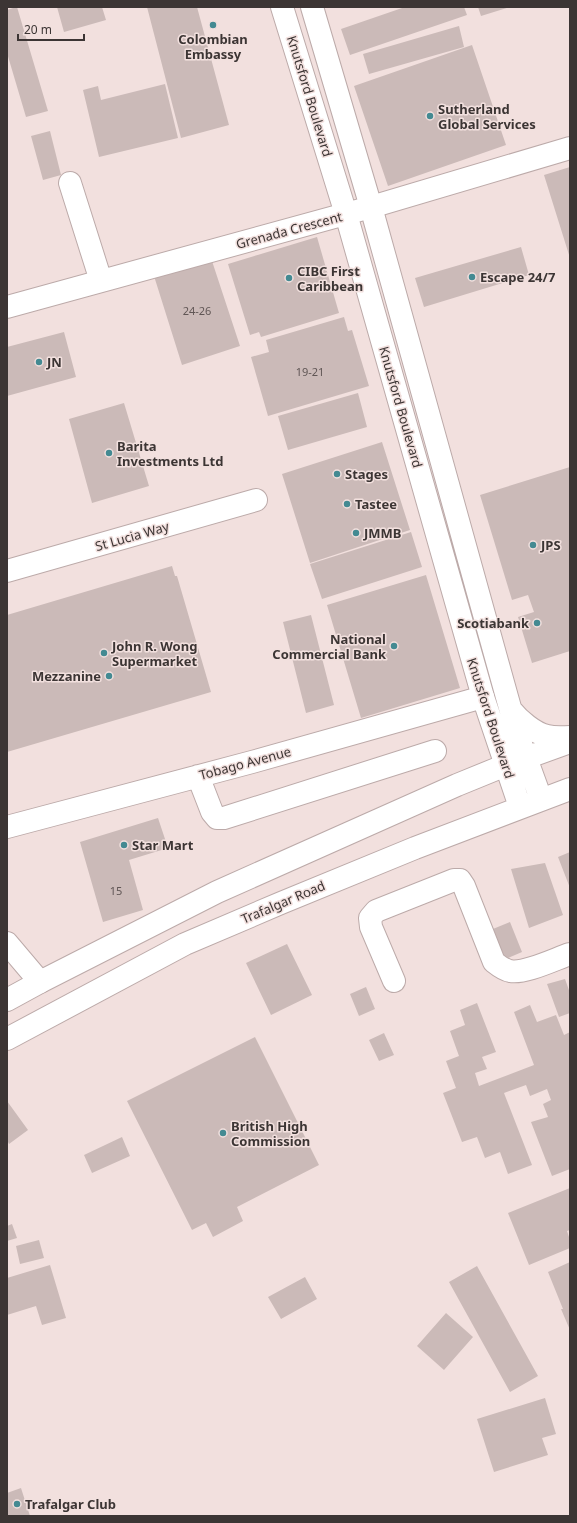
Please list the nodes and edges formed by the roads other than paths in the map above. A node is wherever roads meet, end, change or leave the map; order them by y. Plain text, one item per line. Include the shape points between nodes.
1 (282, 7) edge
2 (312, 7) edge
3 (570, 148) edge
4 (70, 183) dead end
5 (371, 207) junction
6 (346, 214) junction
7 (101, 281) junction
8 (7, 307) edge
9 (256, 500) dead end
10 (7, 571) edge
11 (483, 697) junction
12 (511, 710) junction
13 (491, 718) junction
14 (570, 737) edge
15 (570, 742) edge
16 (436, 751) dead end
17 (526, 758) junction
18 (506, 765) junction
19 (198, 776) junction
20 (457, 785) junction
21 (570, 789) edge
22 (541, 799) junction
23 (520, 807) junction
24 (7, 827) edge
25 (7, 943) edge
26 (570, 954) edge
27 (394, 981) dead end
28 (40, 982) junction
29 (7, 1000) edge
30 (7, 1039) edge

1 - 6 main road, Knutsford Boulevard
2 - 5 main road, Knutsford Boulevard
3 - 5 main road, Grenada Crescent
4 - 7 main road
5 - 6 main road, Grenada Crescent
5 - 12 main road, Knutsford Boulevard
6 - 7 main road, Grenada Crescent
6 - 11 main road, Knutsford Boulevard
7 - 8 main road, Grenada Crescent
9 - 10 main road, St Lucia Way
11 - 13 main road, Knutsford Boulevard
11 - 19 main road, Tobago Avenue
12 - 14 main road via 518,719 546,736
12 - 17 main road, Knutsford Boulevard
13 - 18 main road, Knutsford Boulevard
13 - 20 main road via 491,748 476,771
15 - 17 main road
16 - 19 main road via 224,818 217,818 212,812
17 - 18 main road
17 - 22 main road, Knutsford Boulevard
18 - 20 main road
18 - 23 main road, Knutsford Boulevard
19 - 24 main road, Tobago Avenue
20 - 28 main road via 217,892
21 - 22 main road, Trafalgar Road
22 - 23 main road, Trafalgar Road
23 - 30 main road, Trafalgar Road via 185,944
25 - 28 main road
26 - 27 main road via 530,969 511,971 502,968 494,962 464,886 460,880 454,880 376,911 370,918
28 - 29 main road

